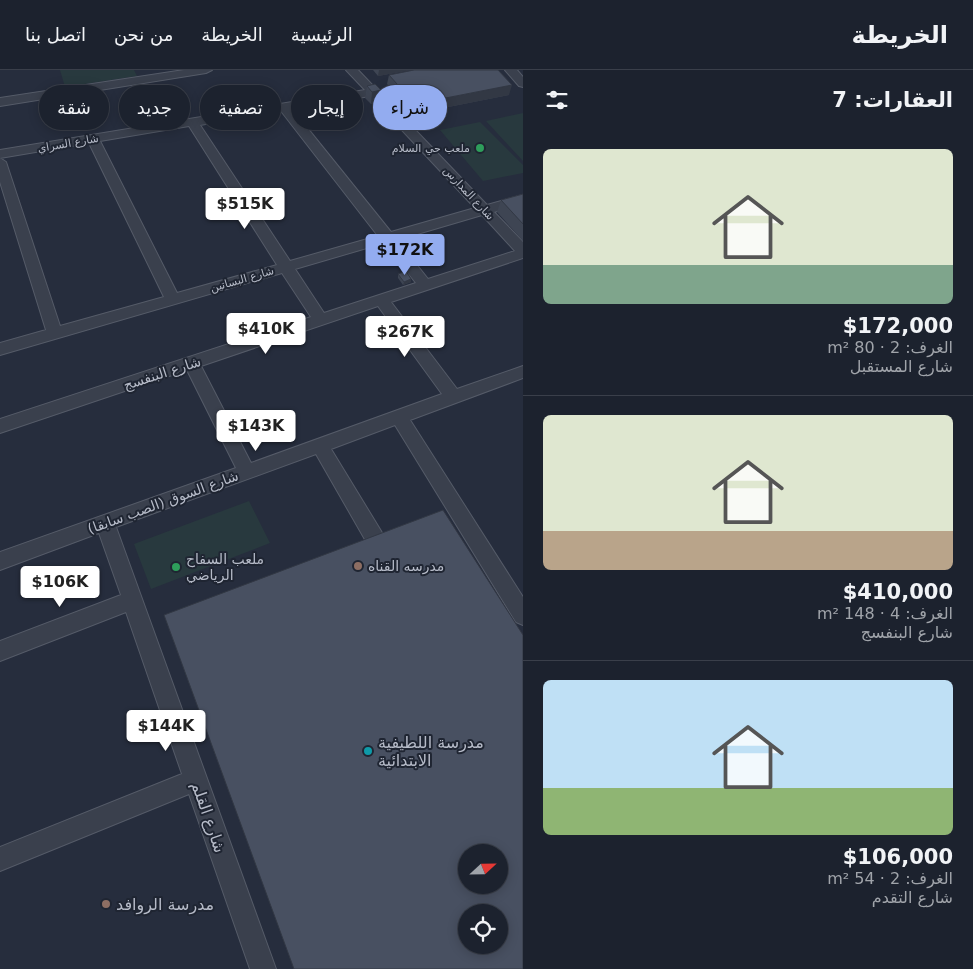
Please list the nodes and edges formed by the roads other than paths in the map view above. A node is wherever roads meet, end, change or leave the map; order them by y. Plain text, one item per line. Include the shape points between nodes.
1 (206, 70) edge
2 (352, 70) edge
3 (511, 70) edge
4 (523, 84) edge
5 (373, 91) edge
6 (373, 92) edge
7 (0, 102) edge
8 (284, 107) junction
9 (192, 122) junction
10 (410, 130) edge
11 (93, 139) junction
12 (0, 154) edge
13 (0, 162) edge
14 (523, 199) edge
15 (485, 210) junction
16 (388, 239) junction
17 (523, 252) edge
18 (286, 266) junction
19 (425, 285) junction
20 (173, 300) junction
21 (382, 301) junction
22 (322, 321) junction
23 (55, 333) junction
24 (0, 349) edge
25 (192, 363) junction
26 (520, 378) edge
27 (454, 398) junction
28 (399, 417) junction
29 (0, 426) edge
30 (320, 446) junction
31 (247, 473) junction
32 (105, 523) junction
33 (374, 537) edge
34 (0, 561) edge
35 (132, 600) junction
36 (523, 615) edge
37 (0, 651) edge
38 (196, 780) junction
39 (0, 860) edge
40 (263, 969) edge

1 - 7 street
2 - 5 street, شارع المدارس
3 - 4 street
6 - 8 street, شارع السراي
8 - 9 street, شارع السراي
8 - 16 street
9 - 11 street, شارع السراي
9 - 18 street
10 - 15 street, شارع المدارس
11 - 12 street, شارع السراي
11 - 20 street
13 - 23 street
14 - 15 street, شارع البساتين
15 - 16 street, شارع البساتين
15 - 17 street, شارع المدارس
16 - 18 street, شارع البساتين
16 - 19 street
17 - 19 street, شارع البنفسج
18 - 20 street, شارع البساتين
18 - 22 street
19 - 21 street, شارع البنفسج
20 - 23 street, شارع البساتين
21 - 22 street, شارع البنفسج
21 - 27 street
22 - 25 street, شارع البنفسج
23 - 24 street, شارع البساتين
25 - 29 street, شارع البنفسج
25 - 31 street
26 - 27 street, شارع السوق (الصب سابقا)
27 - 28 street, شارع السوق (الصب سابقا)
28 - 30 street, شارع السوق (الصب سابقا)
28 - 36 street
30 - 31 street, شارع السوق (الصب سابقا)
30 - 33 street
31 - 32 street, شارع السوق (الصب سابقا)
32 - 34 street, شارع السوق (الصب سابقا)
32 - 35 street, شارع القلم
35 - 37 street
35 - 38 street, شارع القلم
38 - 39 street
38 - 40 street, شارع القلم

